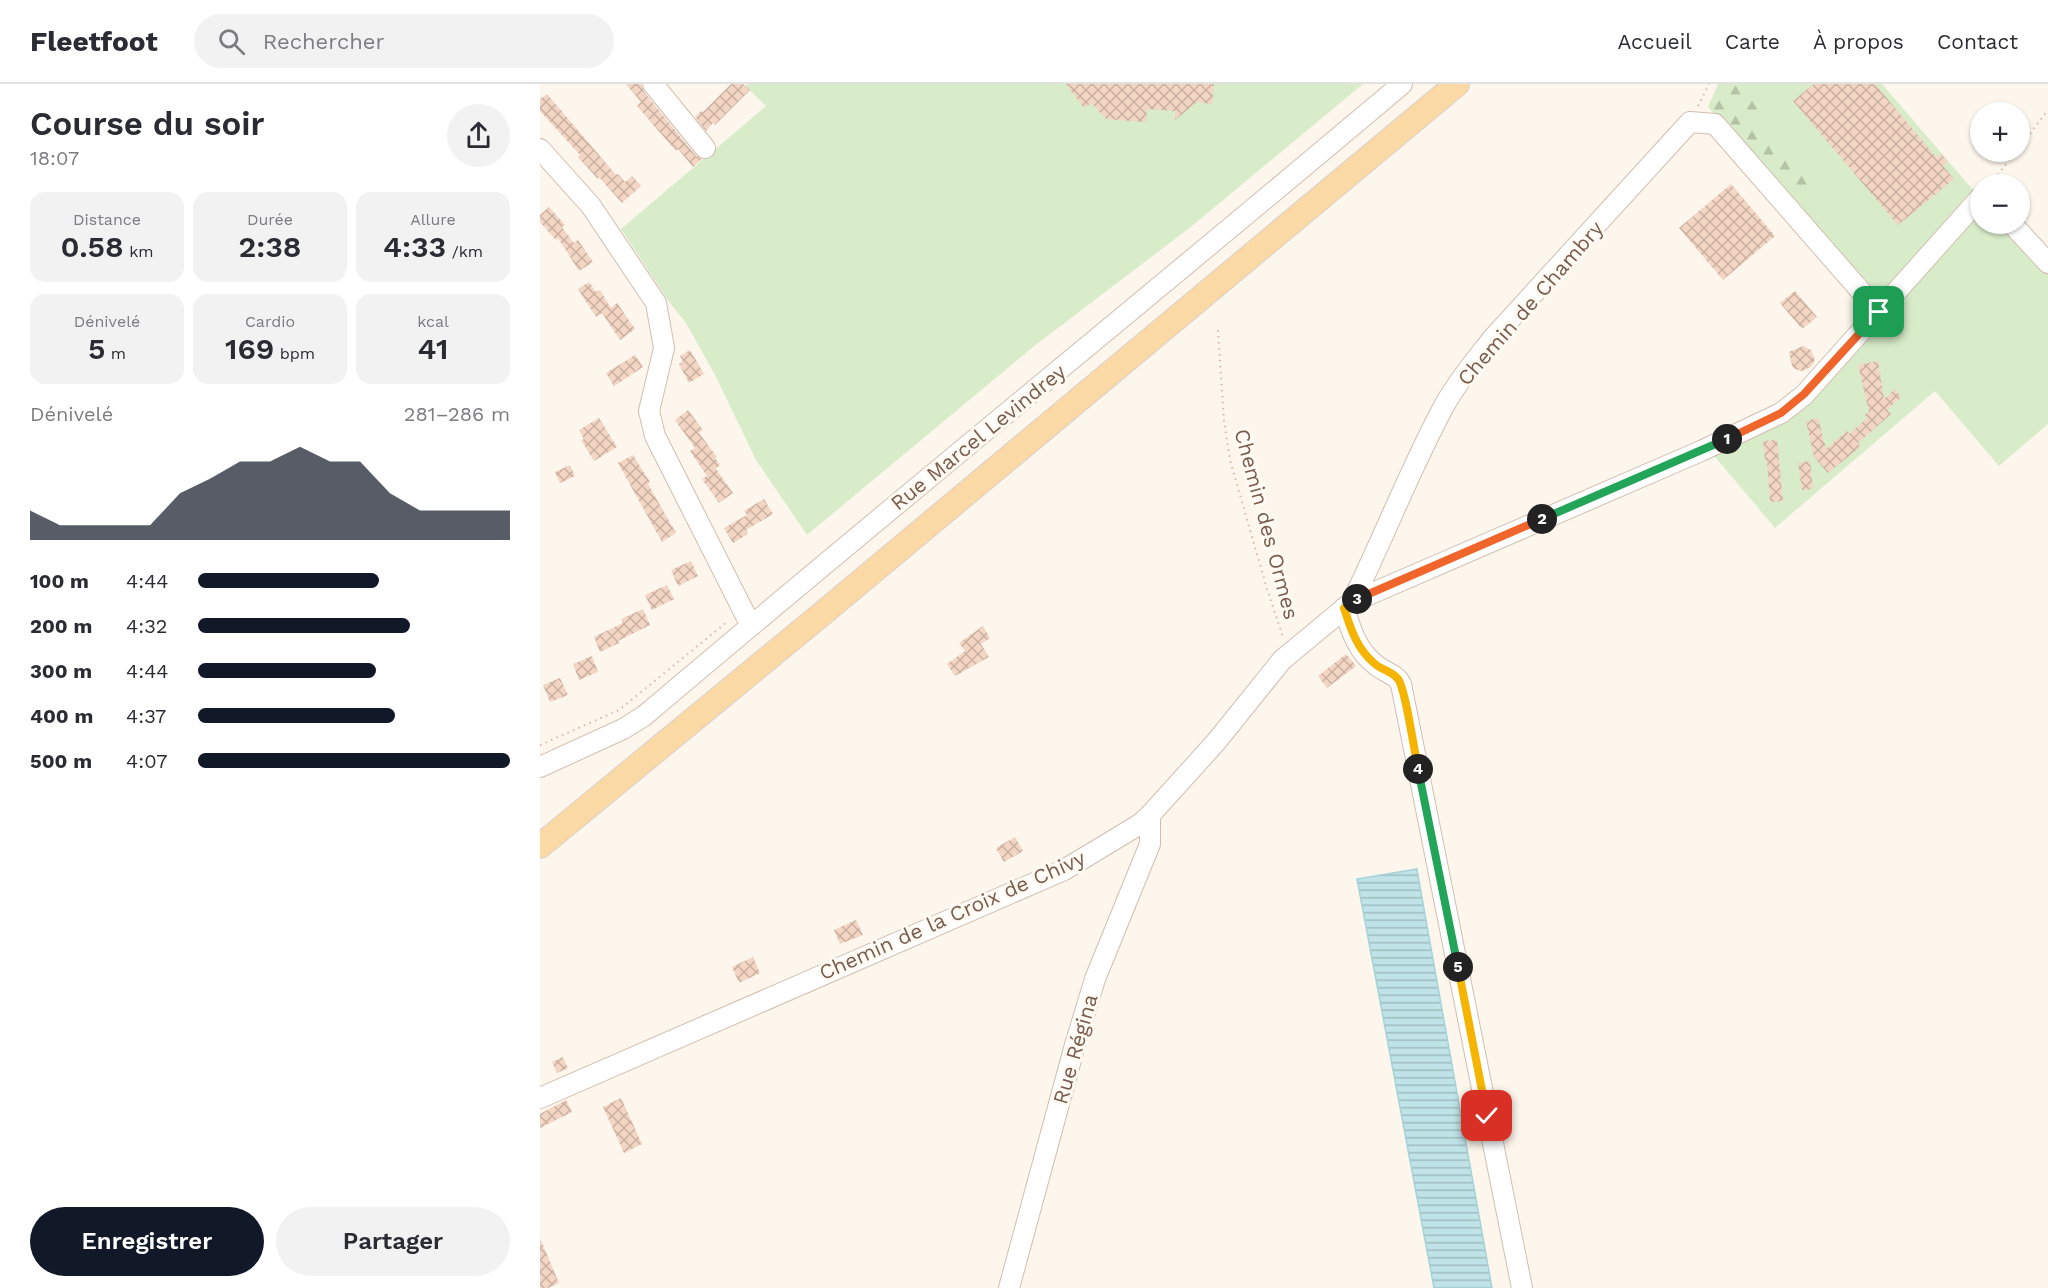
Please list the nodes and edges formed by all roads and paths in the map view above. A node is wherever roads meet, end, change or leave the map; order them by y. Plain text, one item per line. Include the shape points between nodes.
1 (653, 84) edge
2 (1402, 84) edge
3 (1457, 84) edge
4 (1709, 84) edge
5 (2048, 110) edge
6 (1690, 122) junction
7 (2030, 134) edge
8 (705, 148) dead end
9 (540, 149) edge
10 (2008, 162) edge
11 (1998, 174) edge
12 (1970, 209) edge
13 (2021, 234) edge
14 (2048, 263) edge
15 (1879, 312) junction
16 (1218, 330) dead end
17 (1348, 605) junction
18 (747, 618) junction
19 (1288, 654) junction
20 (540, 745) edge
21 (540, 767) edge
22 (1150, 815) junction
23 (540, 846) edge
24 (540, 1098) edge
25 (1009, 1288) edge
26 (1522, 1288) edge

1 - 8 street
2 - 18 street, Rue Marcel Levindrey via 1234,226
3 - 23 main road
4 - 6 path
5 - 7 path
6 - 15 street via 1715,124
6 - 17 street, Chemin de Chambry via 1492,339 1463,376 1444,406
9 - 18 street via 591,206 656,303 664,348 649,411 655,436
10 - 11 path
12 - 15 street, Chemin de la Croix de Chivy
13 - 14 street
15 - 17 street, Chemin de la Croix de Chivy via 1804,394 1781,413
16 - 19 path, Chemin des Ormes via 1230,460
17 - 19 street, Chemin de la Croix de Chivy
17 - 26 street via 1352,636 1377,666 1401,684
18 - 20 path via 620,710
18 - 21 street, Rue Marcel Levindrey via 644,716
19 - 22 street, Chemin de la Croix de Chivy
22 - 24 street, Chemin de la Croix de Chivy via 1064,870
22 - 25 street, Rue Régina via 1150,844 1095,979

